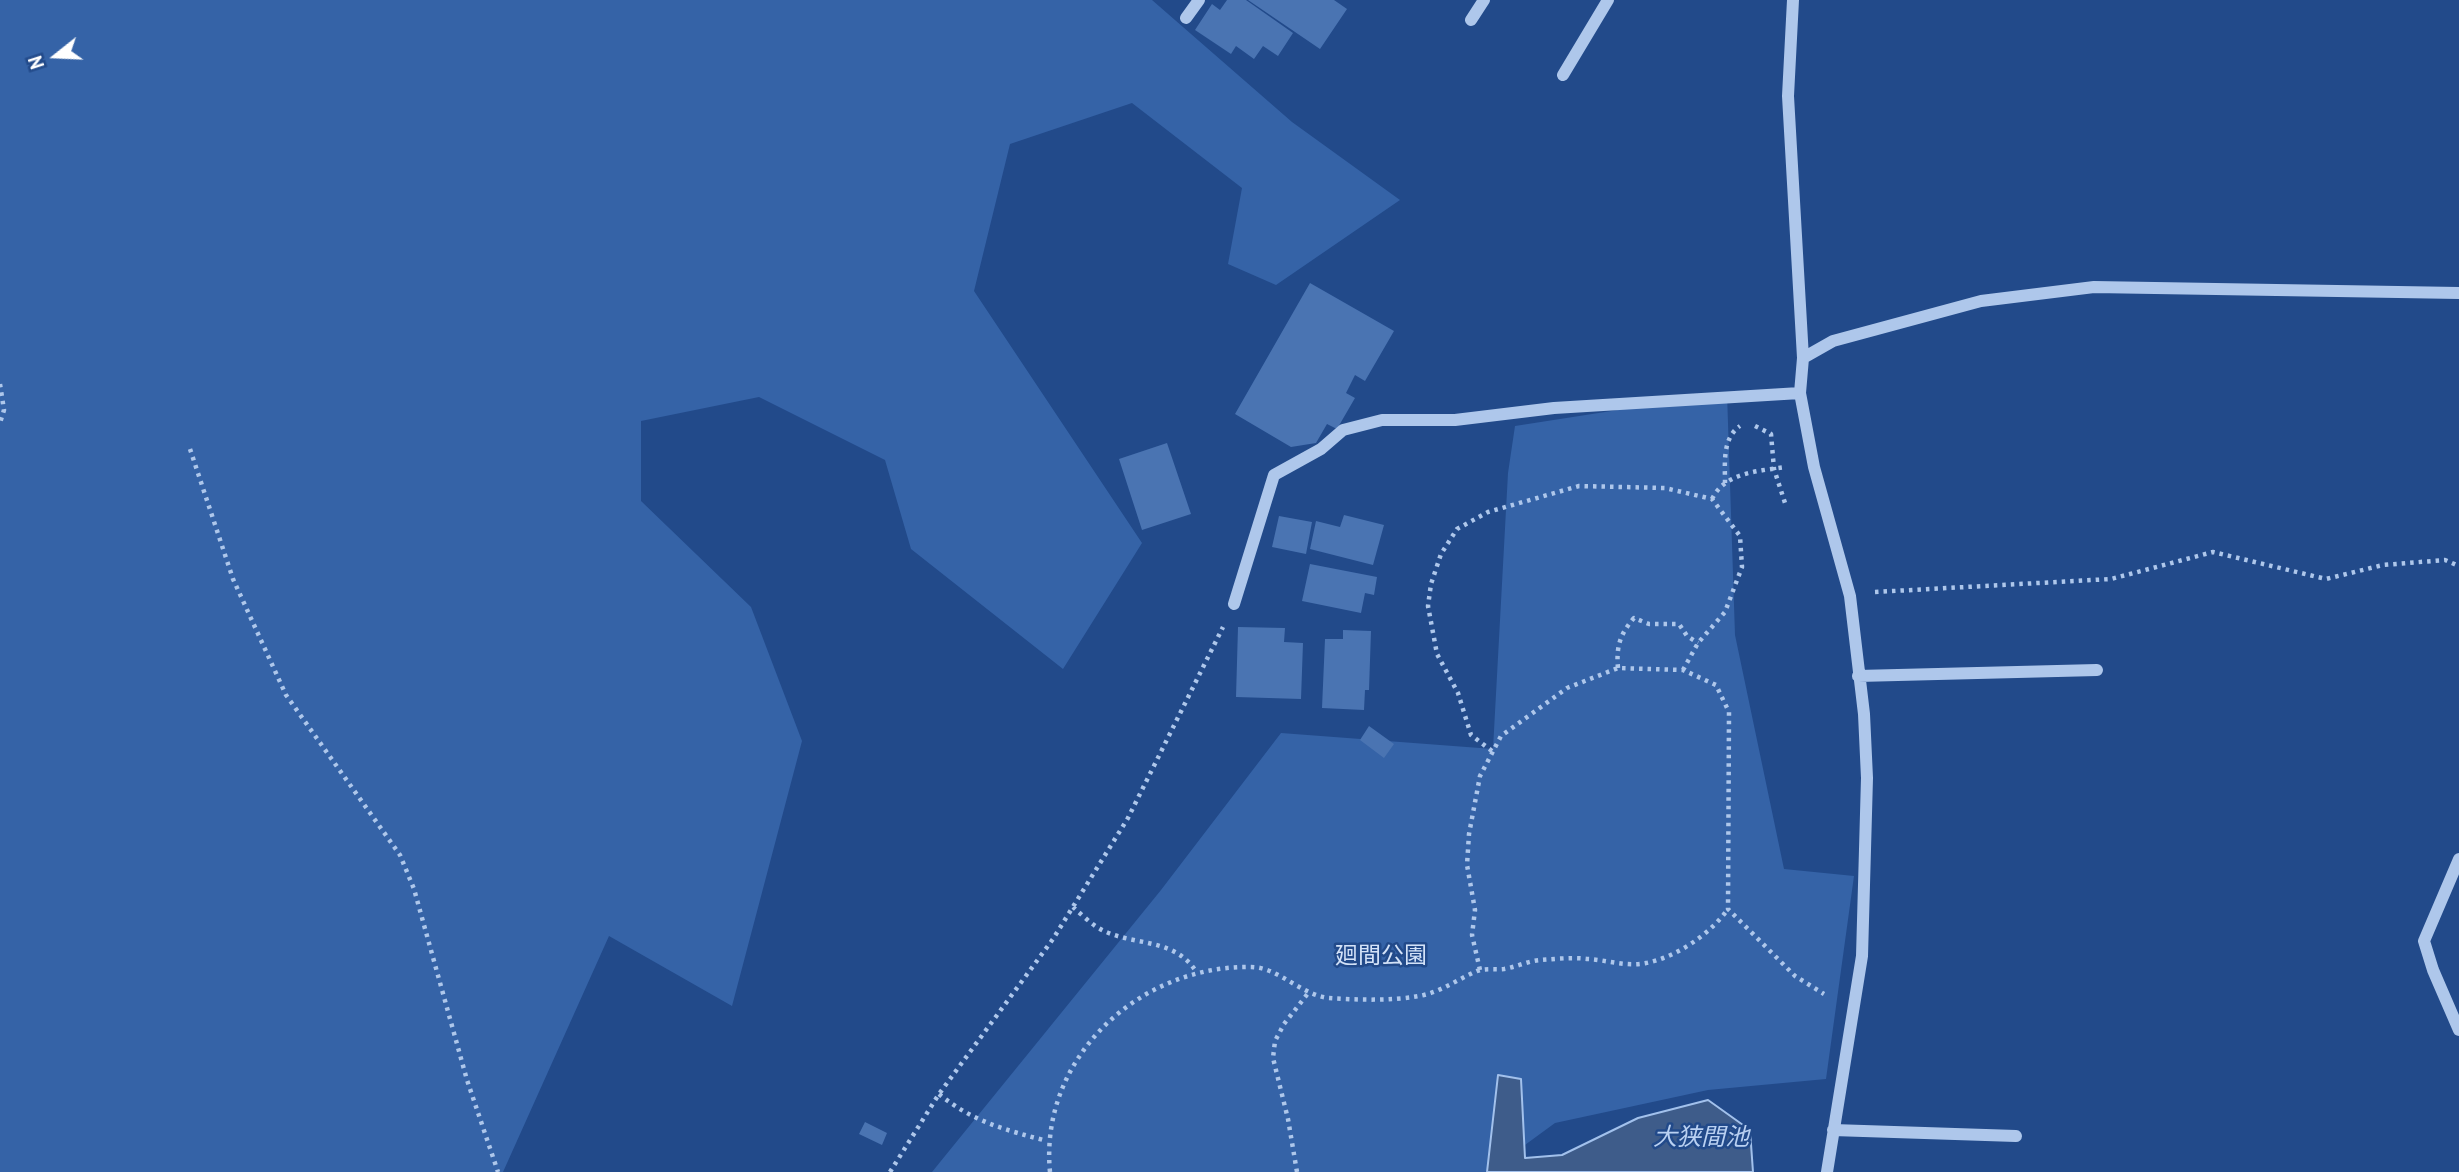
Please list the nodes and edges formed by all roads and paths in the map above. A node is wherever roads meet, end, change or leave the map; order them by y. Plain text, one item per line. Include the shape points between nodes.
1 (1199, 0) edge
2 (1484, 0) edge
3 (1608, 0) edge
4 (1793, 0) edge
5 (1186, 18) dead end
6 (1471, 20) dead end
7 (1563, 75) dead end
8 (2459, 293) edge
9 (1803, 358) junction
10 (0, 384) edge
11 (1800, 393) junction
12 (0, 423) edge
13 (190, 449) dead end
14 (1796, 466) dead end
15 (1773, 469) junction
16 (1725, 483) junction
17 (1712, 499) junction
18 (1785, 503) dead end
19 (2459, 566) edge
20 (1850, 596) junction
21 (1234, 604) joint
22 (1698, 643) junction
23 (1618, 668) junction
24 (1683, 670) junction
25 (2097, 670) dead end
26 (1858, 676) junction
27 (1493, 751) junction
28 (2459, 859) edge
29 (1073, 907) junction
30 (1728, 909) junction
31 (1480, 970) junction
32 (1197, 973) junction
33 (1309, 992) junction
34 (1824, 994) dead end
35 (2459, 1030) edge
36 (939, 1094) junction
37 (1833, 1130) junction
38 (2015, 1136) dead end
39 (1047, 1141) junction
40 (498, 1172) edge
41 (890, 1172) edge
42 (1050, 1172) edge
43 (1297, 1172) edge
44 (1827, 1172) edge

1 - 5 street
2 - 6 street
3 - 7 street
4 - 9 street via 1788,96
8 - 9 street via 2094,287 1981,301 1833,341
9 - 11 street
10 - 12 path via 4,410
11 - 20 street via 1814,467
11 - 21 street via 1554,408 1455,420 1382,420 1343,430 1321,449 1274,475
13 - 40 path via 233,579 286,695 400,855
14 - 15 path
15 - 16 path via 1741,474
15 - 16 path via 1771,434 1763,427 1737,427 1725,451
15 - 18 path
16 - 17 path via 1717,487
17 - 22 path via 1740,536 1742,566 1725,612
17 - 27 path via 1665,488 1579,486 1488,512 1457,528 1441,554 1431,584 1430,631 1471,735
19 - 20 path via 2445,561 2383,565 2326,579 2213,552 2111,579
20 - 26 street
21 - 29 path via 1128,818
22 - 23 path via 1679,624 1649,624 1634,618 1623,630 1616,651
22 - 24 path
23 - 24 path
23 - 27 path via 1567,688 1502,736
24 - 30 path via 1716,685 1729,712
25 - 26 street
26 - 37 street via 1867,778 1862,956
27 - 31 path via 1480,776 1467,865 1475,909 1472,935
28 - 35 street via 2424,941
29 - 32 path via 1103,930 1170,948 1189,959
29 - 36 path
30 - 31 path via 1697,939 1646,963 1587,958
30 - 34 path via 1795,976
31 - 33 path via 1419,996 1327,998
32 - 33 path via 1254,967
32 - 39 path via 1122,1007 1097,1034 1073,1065
33 - 43 path via 1284,1024 1273,1058
36 - 39 path via 962,1113
36 - 41 path
37 - 38 street
37 - 44 street
39 - 42 path

